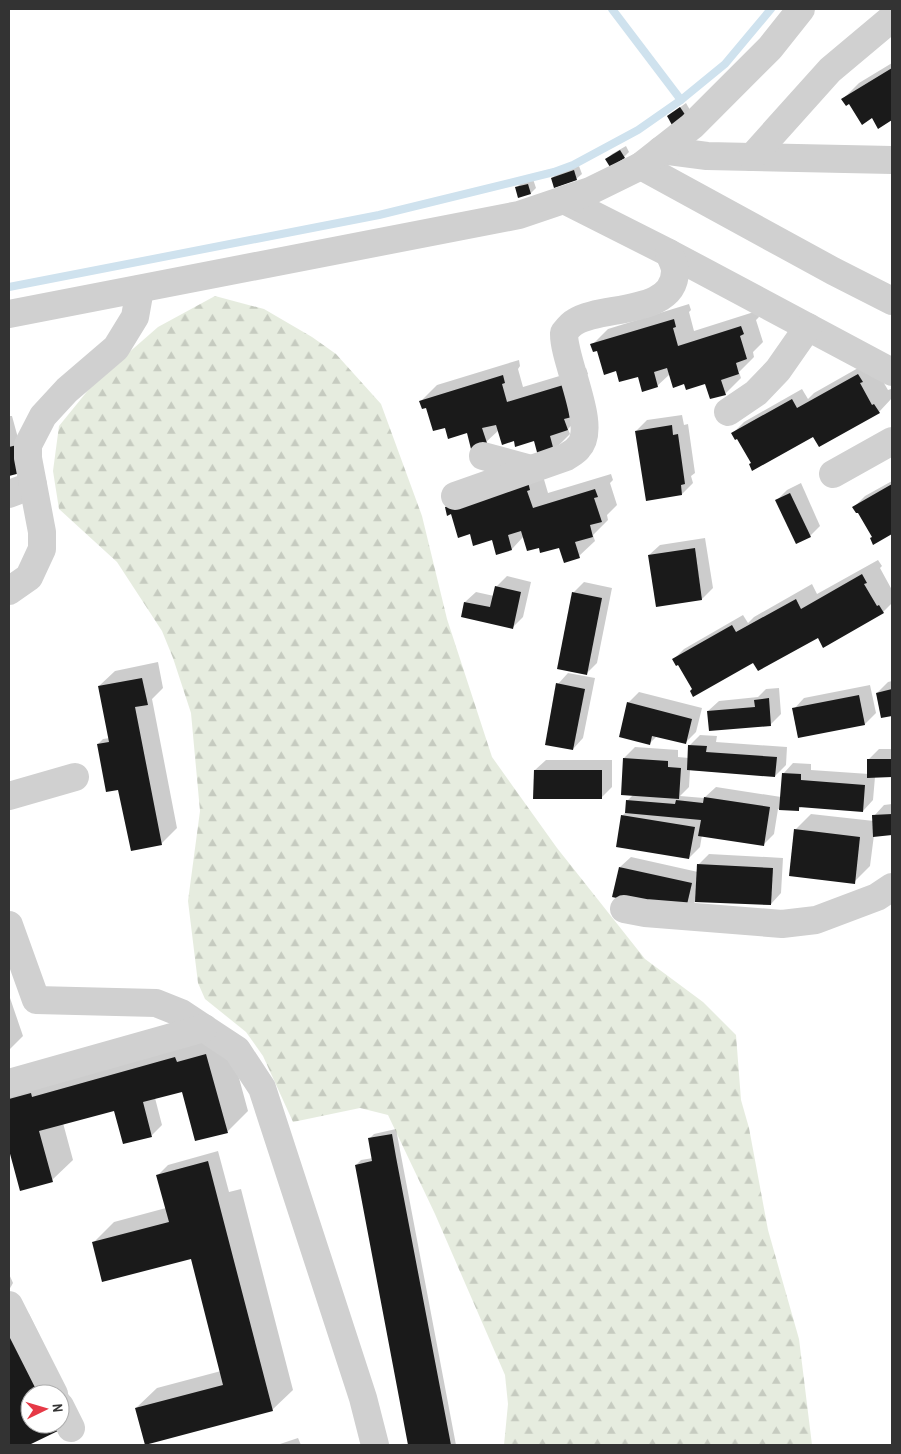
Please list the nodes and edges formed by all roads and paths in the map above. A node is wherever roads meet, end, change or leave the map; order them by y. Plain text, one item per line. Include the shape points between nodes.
1 (801, 9) edge
2 (892, 18) edge
3 (752, 157) junction
4 (651, 158) junction
5 (892, 160) edge
6 (564, 200) junction
7 (669, 253) junction
8 (140, 289) junction
9 (892, 301) edge
10 (9, 314) edge
11 (808, 327) junction
12 (892, 372) edge
13 (728, 412) dead end
14 (892, 441) edge
15 (484, 456) dead end
16 (531, 469) junction
17 (833, 474) dead end
18 (25, 484) edge
19 (455, 496) dead end
20 (9, 591) edge
21 (75, 777) dead end
22 (9, 796) edge
23 (892, 887) edge
24 (624, 909) dead end
25 (9, 925) edge
26 (204, 1028) junction
27 (9, 1083) edge
28 (9, 1308) edge
29 (49, 1384) edge
30 (375, 1445) edge

1 - 4 street via 770,48 692,126
2 - 3 street via 830,70
3 - 4 street
3 - 5 street
4 - 6 street via 590,191
4 - 9 street via 833,271
6 - 7 street
6 - 8 street via 519,215
7 - 11 street
7 - 16 street via 675,271 672,286 662,297 645,304 584,317 564,333 568,361 583,406 585,435 580,448 566,457
8 - 10 street
8 - 18 street via 135,317 116,348 42,416 28,445
11 - 12 street
11 - 13 street via 778,370 756,393
14 - 17 street
15 - 16 street
16 - 19 street
18 - 20 street via 42,532 42,549 28,577
21 - 22 street
23 - 24 street via 816,920 782,924
25 - 26 street via 36,1000 156,1003 181,1013
26 - 27 street
26 - 30 street via 237,1050 262,1088 363,1398
28 - 29 street

